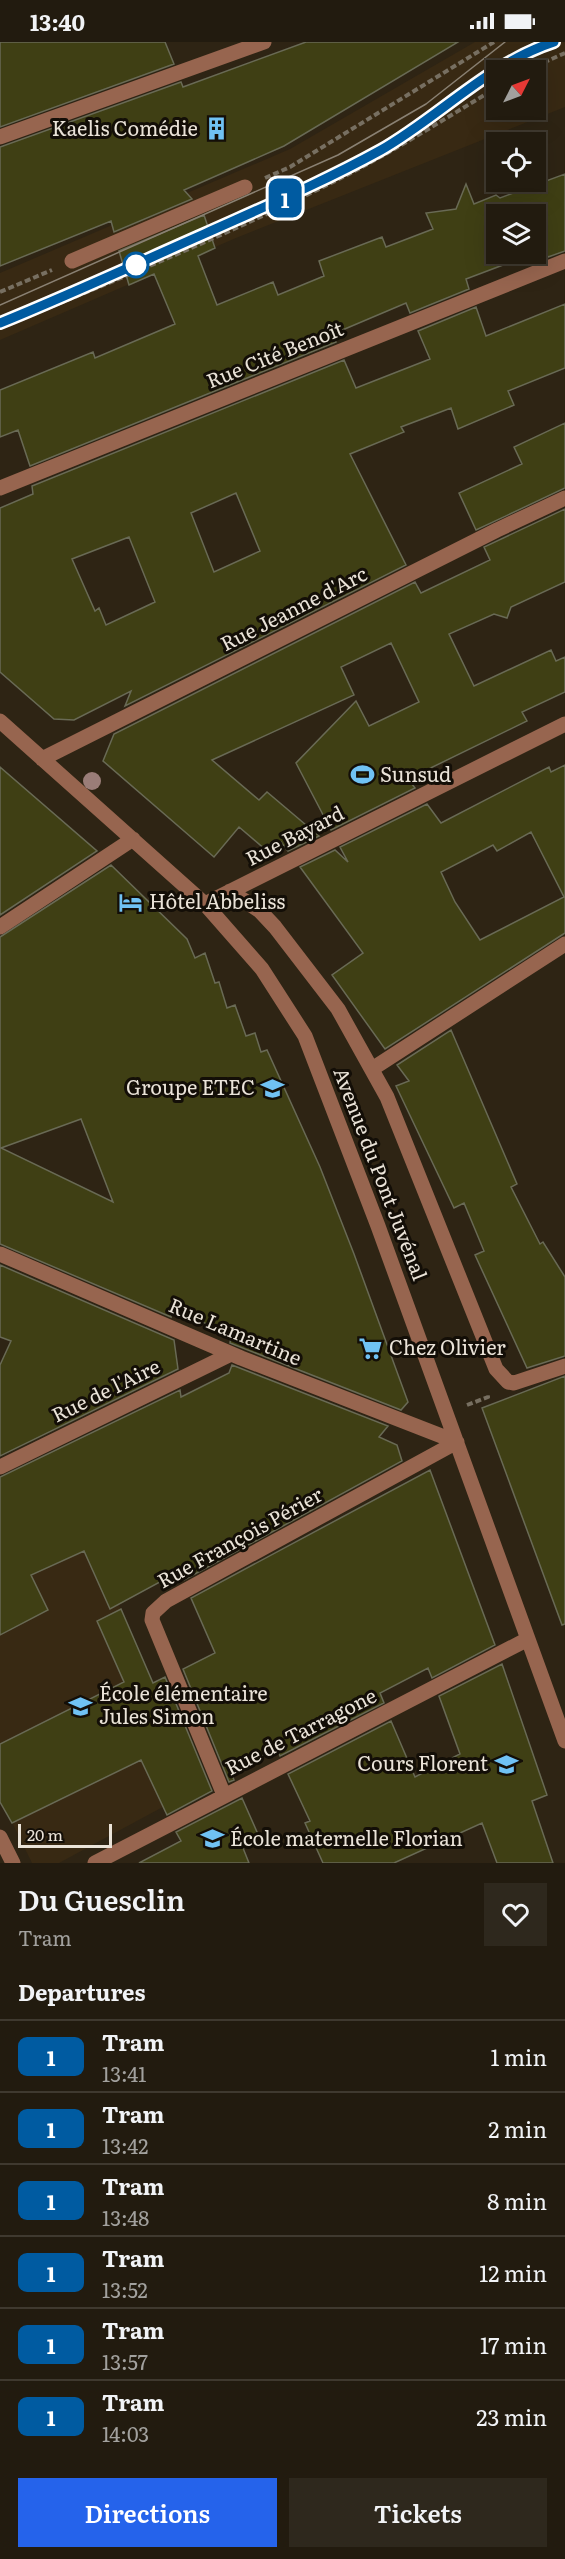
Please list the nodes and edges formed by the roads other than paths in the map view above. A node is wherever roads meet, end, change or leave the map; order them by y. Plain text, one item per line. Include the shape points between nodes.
1 (264, 42) edge
2 (243, 46) edge
3 (0, 138) edge
4 (245, 187) road end
5 (72, 261) road end
6 (565, 261) edge
7 (0, 488) edge
8 (565, 498) edge
9 (0, 721) edge
10 (565, 724) edge
11 (42, 759) junction
12 (133, 839) junction
13 (230, 891) junction
14 (204, 904) junction
15 (0, 927) edge
16 (565, 944) edge
17 (372, 1069) junction
18 (0, 1254) edge
19 (231, 1354) junction
20 (565, 1366) edge
21 (457, 1442) junction
22 (0, 1467) edge
23 (528, 1639) junction
24 (565, 1741) edge
25 (224, 1795) junction
26 (0, 1837) edge
27 (13, 1863) edge
28 (95, 1863) edge

1 - 2 street
2 - 3 street
4 - 5 street
6 - 7 street, Rue Cité Benoît
8 - 11 street, Rue Jeanne d'Arc
9 - 11 street, Avenue du Pont Juvénal
10 - 13 street, Rue Bayard
11 - 12 street, Avenue du Pont Juvénal
12 - 14 street, Avenue du Pont Juvénal
12 - 15 street
13 - 14 street, Rue Bayard
13 - 17 street, Avenue du Pont Juvénal via 260,911 275,927 338,1009
14 - 21 street, Avenue du Pont Juvénal via 262,969 305,1036
16 - 17 street
17 - 20 street, Avenue du Pont Juvénal via 387,1097 496,1369 514,1383
18 - 19 street, Rue Lamartine
19 - 21 street, Rue Lamartine
19 - 22 street, Rue de l'Aire
21 - 23 street, Avenue du Pont Juvénal
21 - 25 street, Rue François Périer via 166,1601 153,1613 152,1620
23 - 24 street, Avenue du Pont Juvénal
23 - 25 street, Rue de Tarragone
25 - 28 street, Rue de Tarragone
26 - 27 street

